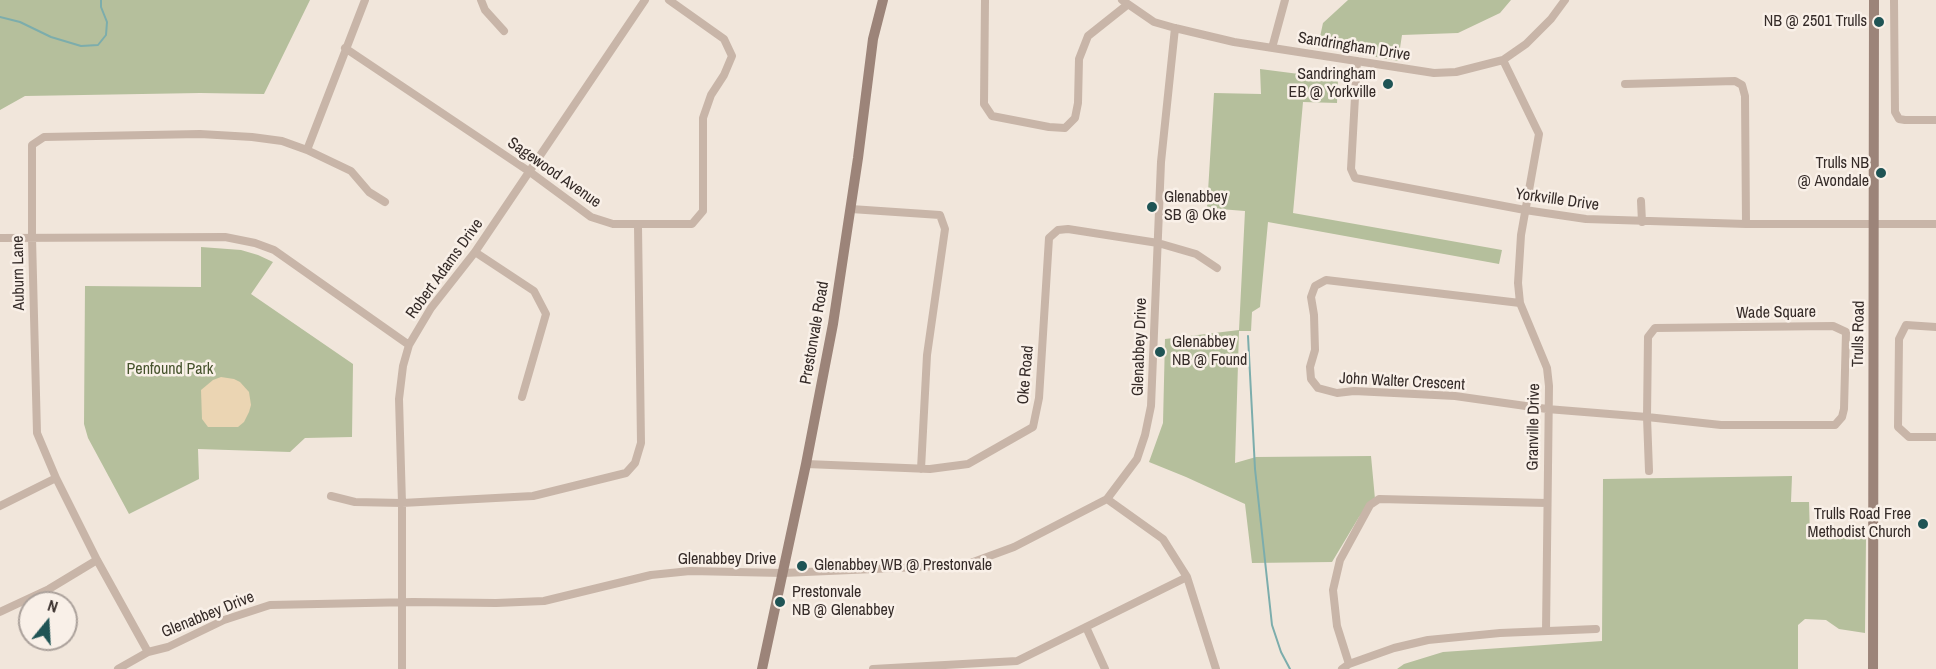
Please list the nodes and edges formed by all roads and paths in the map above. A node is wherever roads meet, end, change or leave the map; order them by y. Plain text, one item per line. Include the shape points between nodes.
1 (364, 0) edge
2 (481, 0) edge
3 (645, 0) edge
4 (669, 0) edge
5 (883, 0) edge
6 (985, 0) edge
7 (1285, 0) edge
8 (1565, 0) edge
9 (1874, 0) edge
10 (1894, 0) edge
11 (1125, 3) edge
12 (1175, 28) junction
13 (504, 31) dead end
14 (345, 48) junction
15 (1272, 48) junction
16 (1503, 60) junction
17 (1357, 61) junction
18 (1625, 84) dead end
19 (1936, 120) edge
20 (307, 150) junction
21 (530, 172) junction
22 (1641, 201) dead end
23 (385, 202) dead end
24 (851, 209) junction
25 (1525, 210) junction
26 (1642, 222) junction
27 (1746, 224) junction
28 (1936, 224) edge
29 (638, 225) junction
30 (1875, 225) junction
31 (0, 238) edge
32 (32, 238) junction
33 (1158, 243) junction
34 (475, 252) junction
35 (1217, 268) dead end
36 (1520, 303) junction
37 (1936, 327) edge
38 (410, 345) junction
39 (522, 397) dead end
40 (1547, 409) junction
41 (1647, 417) junction
42 (1936, 437) edge
43 (806, 464) junction
44 (921, 469) junction
45 (1649, 471) dead end
46 (56, 478) junction
47 (331, 496) dead end
48 (1107, 499) junction
49 (402, 503) junction
50 (1546, 503) junction
51 (0, 506) edge
52 (97, 560) junction
53 (783, 573) junction
54 (1187, 577) junction
55 (402, 603) junction
56 (0, 612) edge
57 (1086, 627) junction
58 (1596, 628) dead end
59 (1545, 631) junction
60 (148, 652) junction
61 (997, 665) edge
62 (1346, 667) edge
63 (118, 669) edge
64 (402, 669) edge
65 (762, 669) edge
66 (873, 669) edge
67 (1105, 669) edge
68 (1216, 669) edge
69 (1873, 669) edge

1 - 14 street
2 - 13 street
3 - 21 street, Robert Adams Drive
4 - 29 street, Sagewood Avenue via 724,39 732,56 703,118 703,211 692,224
5 - 24 street, Prestonvale Road via 873,39
6 - 11 street via 984,104 992,116 1048,128 1065,128 1075,118 1079,59 1088,36
7 - 15 street
8 - 16 street, Sandringham Drive via 1526,44
9 - 30 street, Trulls Road
10 - 19 street via 1895,112 1905,120
11 - 12 street, Sandringham Drive via 1154,22
12 - 15 street, Sandringham Drive
12 - 33 street, Glenabbey Drive via 1161,162
14 - 20 street
14 - 21 street, Sagewood Avenue
15 - 17 street, Sandringham Drive
16 - 17 street, Sandringham Drive via 1456,72 1434,73
16 - 25 street, Granville Drive via 1539,134
17 - 25 street, Yorkville Drive via 1351,169 1355,178
18 - 27 street via 1734,81 1742,85
20 - 23 street via 351,171 369,192
20 - 32 street, Auburn Lane via 282,141 252,137 44,137 33,145
21 - 29 street, Sagewood Avenue via 591,217 613,224
21 - 34 street, Robert Adams Drive
22 - 26 street
24 - 43 street, Prestonvale Road
24 - 44 street via 940,215 945,229 927,355
25 - 26 street, Yorkville Drive
25 - 36 street, Granville Drive via 1518,283
26 - 27 street, Yorkville Drive
27 - 30 street, Yorkville Drive
28 - 30 street, Yorkville Drive
29 - 49 street via 641,443 635,463 626,473 533,495
30 - 69 street, Trulls Road
31 - 32 street
32 - 38 street via 225,237 255,243 274,250
32 - 46 street, Auburn Lane via 37,433
33 - 35 street via 1196,254
33 - 44 street, Oke Road via 1068,229 1058,230 1049,238 1039,398 1033,427 968,464
33 - 48 street, Glenabbey Drive via 1151,406 1137,459
34 - 38 street, Robert Adams Drive via 431,308
34 - 39 street via 534,291 546,314
36 - 40 street, Granville Drive via 1547,368
36 - 40 street, John Walter Crescent via 1326,280 1316,286 1311,297 1315,350 1311,379 1318,388 1337,393 1455,396
37 - 42 street via 1906,325 1899,339 1898,427 1909,437
38 - 49 street, Robert Adams Drive via 399,399
40 - 41 street, Wade Square
40 - 50 street, Granville Drive
41 - 41 street, Wade Square via 1721,424 1835,425 1844,409 1846,332 1833,326 1655,328 1648,337
41 - 45 street
43 - 44 street, Oke Road
43 - 53 street, Prestonvale Road
46 - 51 street
46 - 52 street, Auburn Lane
47 - 49 street via 355,502
48 - 53 street, Glenabbey Drive via 1014,547 964,565
48 - 54 street via 1163,540
49 - 55 street, Robert Adams Drive
50 - 59 street, Granville Drive
50 - 62 street via 1379,499 1370,504 1340,560 1333,590
52 - 56 street
52 - 60 street, Auburn Lane
53 - 55 street, Glenabbey Drive via 690,571 651,575 544,601
53 - 65 street, Prestonvale Road
54 - 57 street
54 - 68 street
55 - 60 street, Glenabbey Drive via 270,605
55 - 64 street, Robert Adams Drive
57 - 61 street via 1017,661
57 - 67 street
58 - 59 street
59 - 62 street via 1428,640 1394,648
60 - 63 street, Glenabbey Drive
61 - 66 street

